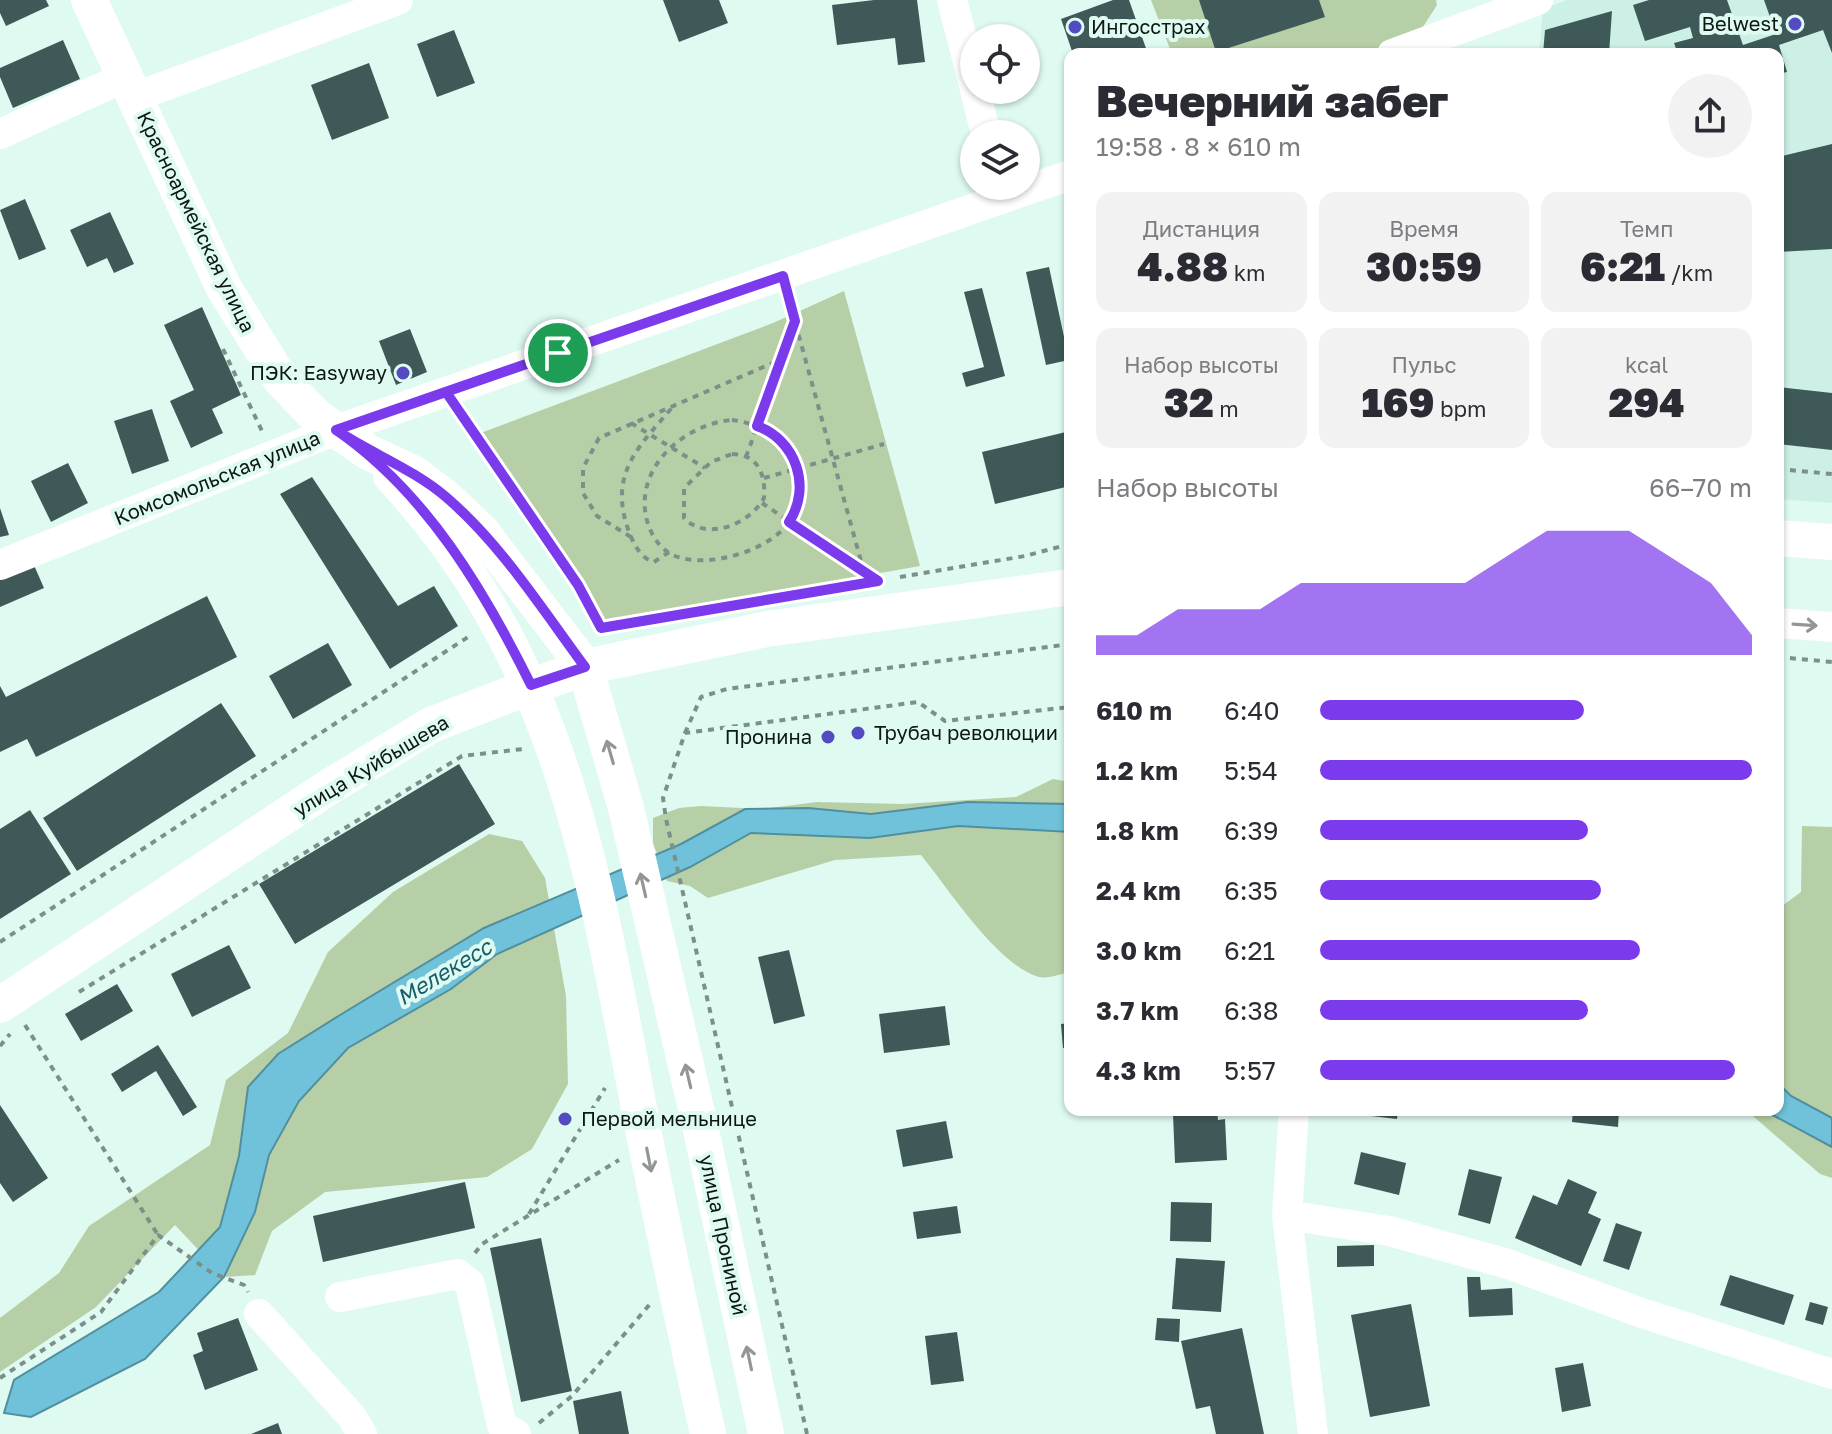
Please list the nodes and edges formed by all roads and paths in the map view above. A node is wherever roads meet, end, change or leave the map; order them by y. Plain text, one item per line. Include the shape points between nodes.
1 (89, 0) edge
2 (398, 0) edge
3 (952, 0) edge
4 (1538, 0) edge
5 (960, 31) edge
6 (1408, 48) edge
7 (130, 87) junction
8 (0, 134) edge
9 (1064, 177) edge
10 (1040, 183) edge
11 (983, 200) edge
12 (783, 276) junction
13 (795, 321) junction
14 (782, 359) junction
15 (446, 392) junction
16 (676, 404) junction
17 (631, 423) junction
18 (757, 426) junction
19 (336, 430) junction
20 (650, 433) junction
21 (884, 444) dead end
22 (672, 447) junction
23 (368, 452) junction
24 (746, 457) junction
25 (833, 459) junction
26 (705, 468) junction
27 (798, 469) junction
28 (1784, 470) edge
29 (1832, 474) edge
30 (764, 478) junction
31 (762, 503) junction
32 (789, 522) junction
33 (631, 537) junction
34 (1784, 538) edge
35 (1832, 542) edge
36 (1064, 546) edge
37 (669, 552) junction
38 (0, 565) edge
39 (864, 572) junction
40 (878, 581) junction
41 (863, 584) dead end
42 (1064, 588) edge
43 (662, 618) dead end
44 (1784, 623) edge
45 (1832, 627) edge
46 (469, 638) dead end
47 (1064, 645) edge
48 (1784, 658) edge
49 (1832, 662) edge
50 (585, 667) junction
51 (531, 685) junction
52 (1064, 708) edge
53 (685, 733) junction
54 (525, 749) dead end
55 (0, 942) edge
56 (78, 993) dead end
57 (13, 1015) edge
58 (38, 1017) dead end
59 (0, 1046) edge
60 (609, 1082) dead end
61 (1294, 1116) edge
62 (624, 1157) dead end
63 (1287, 1215) junction
64 (528, 1216) junction
65 (158, 1235) junction
66 (458, 1274) junction
67 (340, 1297) dead end
68 (654, 1299) dead end
69 (259, 1314) joint
70 (1832, 1374) edge
71 (0, 1378) edge
72 (527, 1429) edge
73 (362, 1434) edge
74 (708, 1434) edge
75 (766, 1434) edge
76 (807, 1434) edge
77 (1313, 1434) edge

1 - 7 main road, Красноармейская улица
2 - 7 street
3 - 5 street
4 - 6 street
7 - 8 street
7 - 19 main road, Красноармейская улица via 224,288 263,357 299,401
9 - 10 street, Комсомольская улица
11 - 12 street, Комсомольская улица
12 - 13 path
12 - 15 street, Комсомольская улица
13 - 14 path
13 - 25 path
14 - 16 path
14 - 18 path
15 - 19 street, Комсомольская улица
15 - 43 path via 578,585 601,628
16 - 17 path
16 - 20 path
17 - 20 path
17 - 33 path via 599,438 583,468 582,483 597,516
18 - 22 path via 721,421
18 - 24 path
18 - 27 path via 780,439
19 - 23 main road, Красноармейская улица
19 - 38 street, Комсомольская улица
20 - 22 path
20 - 33 path via 623,476 623,509
21 - 25 path
22 - 26 path
22 - 37 path via 651,474 644,496 650,531
23 - 50 main road, Красноармейская улица via 413,473 481,531
23 - 51 main road, Красноармейская улица via 426,515 479,585
24 - 26 path via 732,454
24 - 30 path
25 - 27 path
25 - 39 path
26 - 31 path via 682,495 682,513 693,526 718,530
27 - 30 path
27 - 32 path via 799,499
28 - 29 path
30 - 31 path
31 - 32 path
32 - 37 path via 757,545 717,561
32 - 39 path
33 - 37 path via 648,560 659,562
34 - 35 main road
36 - 40 path
39 - 40 path
40 - 41 path
42 - 50 main road, улица Куйбышева via 825,619
44 -> 45 street
46 - 55 path
47 - 53 path via 727,689 701,697
48 - 49 path
50 - 51 main road, улица Куйбышева
75 -> 50 main road, улица Прониной via 630,828
51 - 57 main road, улица Куйбышева via 431,725 329,787
51 -> 74 main road, Красноармейская улица via 584,839
52 - 53 path via 945,721 918,702
53 - 76 path via 663,798 666,819
54 - 56 path via 462,756
57 - 58 path
57 - 59 path
57 - 65 path
60 - 64 path
61 - 63 street
62 - 64 path
63 - 70 street via 1389,1231 1508,1264
63 - 77 street
64 - 66 path via 482,1244
65 - 69 path via 212,1273 244,1285
65 - 71 path via 101,1312
66 - 67 street
66 - 72 street via 470,1284 502,1426
68 - 72 path via 572,1396
69 - 73 street

